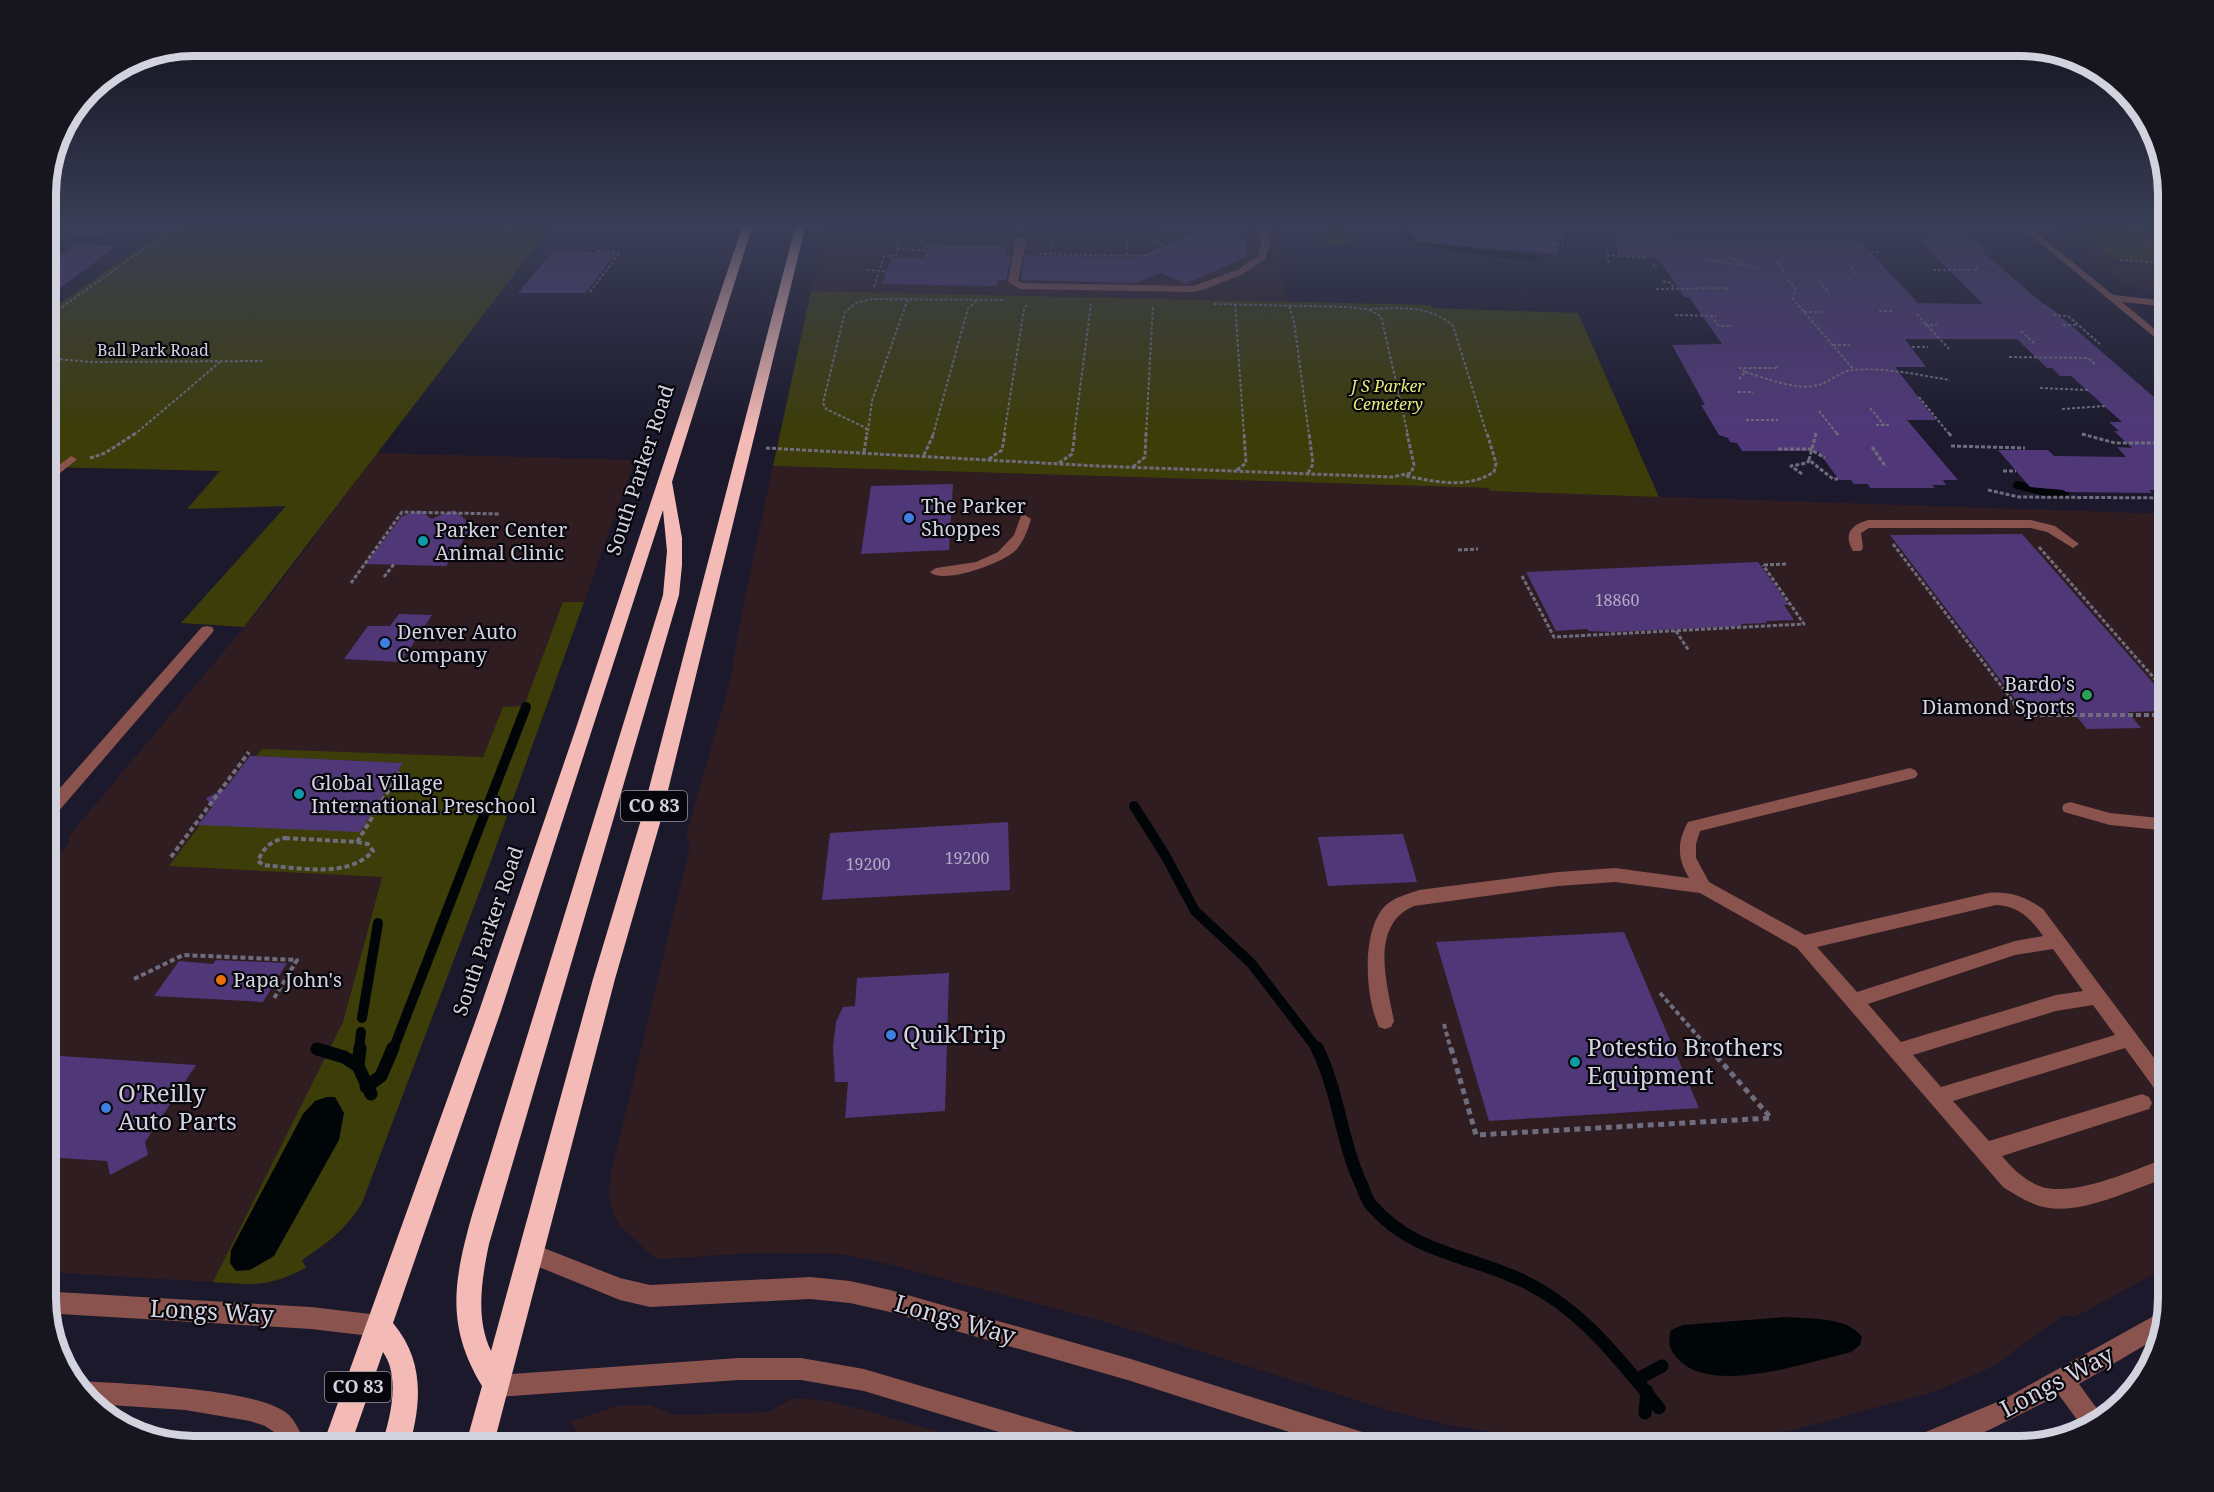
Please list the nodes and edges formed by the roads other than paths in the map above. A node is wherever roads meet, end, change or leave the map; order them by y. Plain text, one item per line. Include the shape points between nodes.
1 (725, 294) edge
2 (783, 294) edge
3 (2106, 294) edge
4 (2111, 298) junction
5 (2158, 303) edge
6 (2158, 337) edge
7 (71, 459) road end
8 (56, 472) edge
9 (664, 479) junction
10 (1025, 519) dead end
11 (2073, 544) dead end
12 (1857, 548) dead end
13 (936, 572) dead end
14 (207, 630) dead end
15 (1910, 774) dead end
16 (56, 803) edge
17 (2070, 808) dead end
18 (2158, 824) edge
19 (1703, 887) junction
20 (2058, 941) junction
21 (1803, 943) junction
22 (2099, 996) junction
23 (1854, 1001) junction
24 (1385, 1021) dead end
25 (2130, 1039) junction
26 (1897, 1052) junction
27 (2158, 1078) edge
28 (1938, 1097) junction
29 (2142, 1103) dead end
30 (1986, 1151) junction
31 (2158, 1171) edge
32 (531, 1254) junction
33 (56, 1305) edge
34 (379, 1326) junction
35 (2155, 1327) edge
36 (2063, 1382) junction
37 (497, 1386) junction
38 (94, 1393) edge
39 (2090, 1417) edge
40 (289, 1436) edge
41 (340, 1436) edge
42 (398, 1436) edge
43 (482, 1436) edge
44 (1050, 1436) edge
45 (1338, 1436) edge
46 (1945, 1436) edge

1 - 9 highway, South Parker Road / CO 83
2 - 32 highway, CO 83 via 650,823
3 - 4 street
4 - 5 street
4 - 6 street
7 - 8 street
9 - 34 highway, South Parker Road / CO 83 via 524,909
9 - 37 highway via 676,540 671,595 475,1251 472,1334
10 - 13 street via 1022,535 1010,551 992,563
11 - 12 street via 2051,529 2025,523 1868,525 1854,532
14 - 16 street
15 - 19 street via 1694,826 1686,853 1689,867
17 - 18 street via 2110,819
19 - 21 street
19 - 24 street via 1615,875 1546,880 1404,902 1390,911 1375,946
20 - 21 street via 2037,914 2014,900 2000,897
20 - 22 street
20 - 23 street via 2014,948
21 - 23 street
22 - 25 street
22 - 26 street via 2056,1003
23 - 26 street
25 - 27 street
25 - 28 street
26 - 28 street
28 - 30 street
29 - 30 street
30 - 31 street via 2010,1180 2048,1198 2075,1197
32 - 37 highway, CO 83
32 - 45 street, Longs Way via 620,1289 650,1296 802,1288 850,1292 890,1301 1131,1370
33 - 34 street, Longs Way via 311,1318
34 - 41 highway, South Parker Road / CO 83
34 - 42 highway via 399,1354 403,1367 403,1415
35 - 36 street, Longs Way
36 - 39 street
36 - 46 street, Longs Way
37 - 43 highway, CO 83
37 - 44 street via 738,1369 801,1369 864,1380
38 - 40 street via 185,1399 260,1413 282,1424

